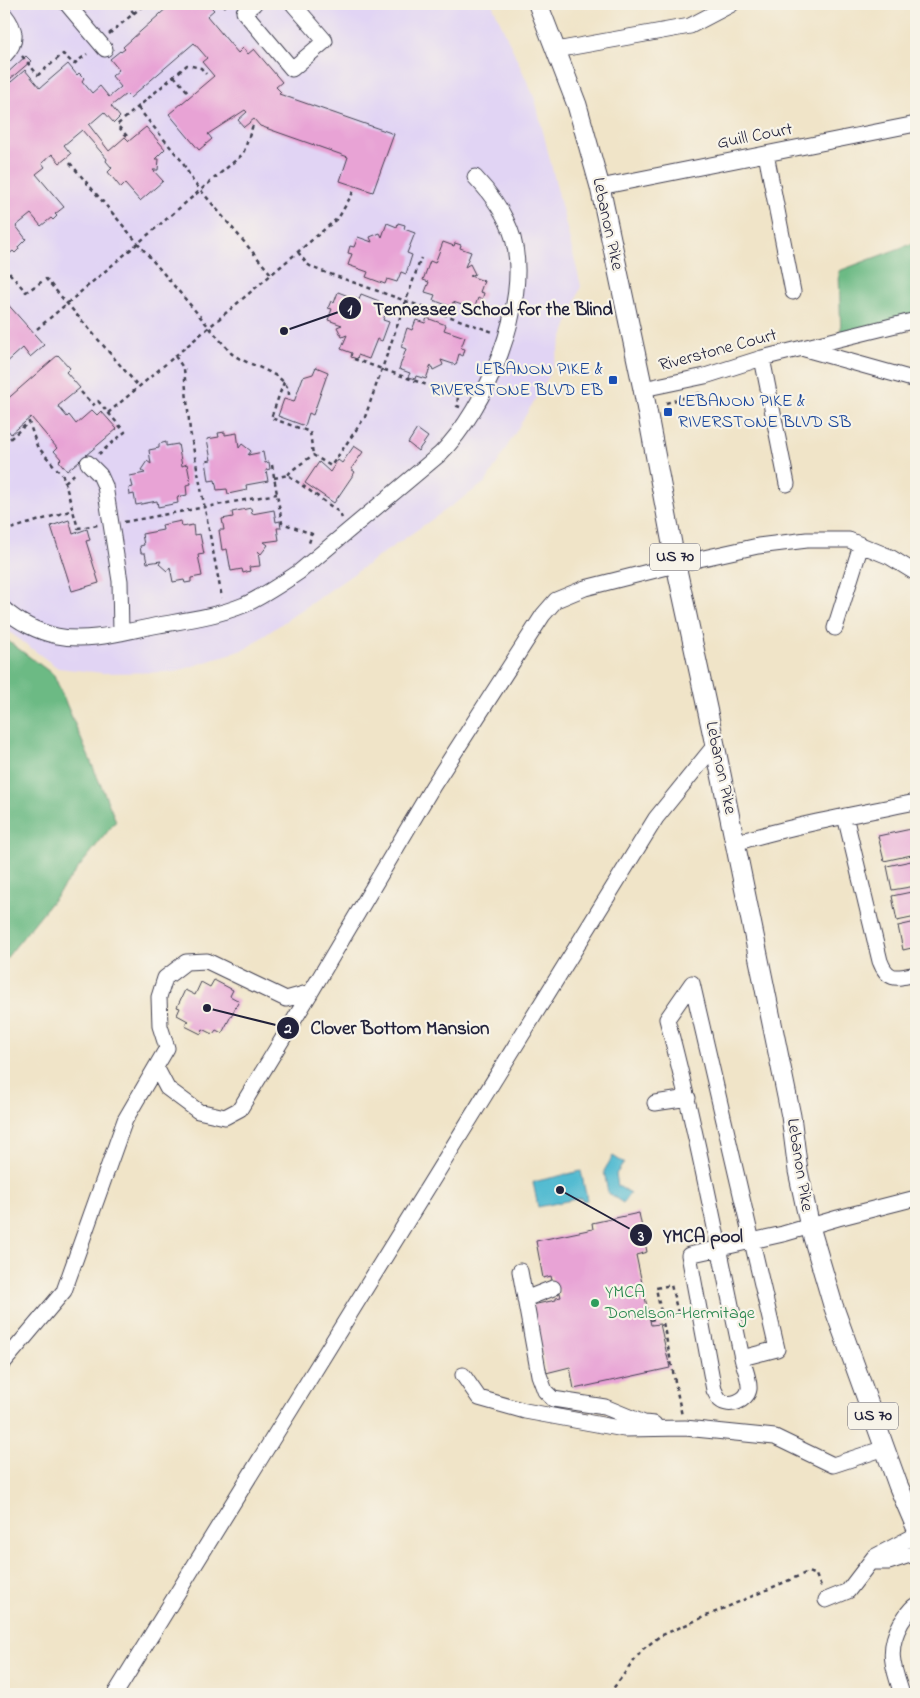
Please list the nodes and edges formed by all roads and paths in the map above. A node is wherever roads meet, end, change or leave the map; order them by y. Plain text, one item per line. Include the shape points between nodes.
1 (67, 4) edge
2 (126, 4) edge
3 (146, 4) edge
4 (224, 4) edge
5 (254, 4) edge
6 (294, 4) edge
7 (538, 4) edge
8 (732, 4) edge
9 (228, 8) dead end
10 (134, 13) junction
11 (4, 14) edge
12 (109, 34) dead end
13 (105, 49) dead end
14 (556, 50) junction
15 (23, 54) dead end
16 (87, 54) dead end
17 (4, 56) edge
18 (206, 74) dead end
19 (174, 76) junction
20 (188, 92) dead end
21 (138, 108) junction
22 (916, 124) edge
23 (252, 125) dead end
24 (127, 136) dead end
25 (766, 154) junction
26 (70, 163) dead end
27 (475, 177) dead end
28 (600, 187) junction
29 (355, 189) dead end
30 (201, 190) junction
31 (138, 244) junction
32 (298, 252) junction
33 (421, 258) dead end
34 (4, 267) edge
35 (271, 274) junction
36 (793, 292) dead end
37 (406, 301) junction
38 (67, 304) junction
39 (916, 320) edge
40 (209, 327) junction
41 (37, 329) dead end
42 (505, 336) junction
43 (804, 348) junction
44 (175, 356) junction
45 (762, 358) junction
46 (354, 359) dead end
47 (382, 369) junction
48 (916, 380) edge
49 (284, 382) junction
50 (138, 387) junction
51 (643, 389) junction
52 (81, 392) dead end
53 (288, 395) dead end
54 (472, 412) junction
55 (108, 413) junction
56 (4, 444) edge
57 (313, 455) junction
58 (88, 463) junction
59 (272, 465) dead end
60 (288, 475) junction
61 (274, 478) junction
62 (65, 482) junction
63 (787, 484) dead end
64 (277, 494) junction
65 (204, 508) junction
66 (73, 510) junction
67 (111, 524) junction
68 (350, 530) junction
69 (4, 531) edge
70 (861, 545) junction
71 (327, 549) junction
72 (676, 565) junction
73 (916, 573) edge
74 (4, 609) edge
75 (226, 611) junction
76 (835, 628) dead end
77 (121, 632) junction
78 (715, 744) junction
79 (916, 802) edge
80 (845, 816) junction
81 (735, 843) junction
82 (916, 974) edge
83 (311, 992) junction
84 (156, 1067) junction
85 (688, 1098) junction
86 (655, 1103) dead end
87 (916, 1198) edge
88 (810, 1227) junction
89 (752, 1241) junction
90 (719, 1248) junction
91 (520, 1271) dead end
92 (553, 1288) dead end
93 (525, 1299) junction
94 (682, 1312) dead end
95 (678, 1313) junction
96 (662, 1317) junction
97 (650, 1320) dead end
98 (742, 1358) junction
99 (4, 1362) edge
100 (462, 1375) dead end
101 (685, 1428) junction
102 (885, 1448) junction
103 (916, 1527) edge
104 (916, 1535) edge
105 (916, 1553) edge
106 (870, 1562) junction
107 (826, 1600) joint
108 (916, 1605) edge
109 (115, 1694) edge
110 (609, 1694) edge
111 (902, 1694) edge

1 - 13 street
2 - 10 path
3 - 10 path
4 - 9 path
5 - 6 street via 244,12 292,69 325,41
7 - 14 main road, Lebanon Pike / US 70
8 - 14 street via 690,26
10 - 12 path
11 - 17 street via 13,28 14,39
14 - 28 main road, Lebanon Pike / US 70 via 577,105
15 - 16 path via 38,75 63,54 74,64
18 - 19 path via 201,68 187,66
19 - 20 path
19 - 21 path
21 - 24 path via 117,126
21 - 30 path
22 - 25 street, Guill Court
23 - 30 path via 243,154
25 - 28 street, Guill Court
25 - 36 street
26 - 31 path
27 - 42 street via 497,203 513,240 515,290
28 - 51 main road, Lebanon Pike / US 70
29 - 32 path via 339,217
30 - 31 path
30 - 35 path
31 - 38 path
31 - 40 path
32 - 35 path
32 - 37 path via 313,268
33 - 37 path
34 - 38 path via 26,292 46,279
35 - 40 path
37 - 42 path
37 - 47 path
38 - 41 path
38 - 50 path
39 - 43 street, Riverstone Court
40 - 44 path
40 - 49 path via 236,357 276,375
42 - 54 street via 491,377
43 - 45 street, Riverstone Court
43 - 48 street, Riverstone Court
44 - 50 path
44 - 65 path via 184,369 190,431
45 - 51 street, Riverstone Court via 706,376
45 - 63 street
46 - 47 path
47 - 54 path via 458,396 457,406
47 - 57 path via 362,422 331,466
49 - 53 path
49 - 57 path via 271,418 310,432
50 - 55 path
51 - 72 main road, Lebanon Pike / US 70
52 - 55 path via 93,406 98,401
54 - 68 street via 440,454
55 - 58 path via 125,432
56 - 62 path via 30,422 35,443
57 - 60 path
58 - 62 path
58 - 67 street via 100,475 105,486
59 - 61 path
60 - 61 path
60 - 68 path via 339,512
61 - 64 path
62 - 66 path
64 - 65 path
64 - 71 path via 282,524 312,534 309,543
65 - 67 path
65 - 75 path
66 - 67 path via 78,528
66 - 69 path
67 - 77 street via 120,580
68 - 71 street
70 - 72 street via 849,540 807,540 758,546
70 - 73 street
70 - 76 street
71 - 75 street via 276,588
72 - 78 main road, Lebanon Pike / US 70
72 - 83 street via 585,588 556,600 433,786
74 - 77 street via 30,626 58,636 87,637
75 - 77 street
78 - 81 main road, Lebanon Pike / US 70
78 - 109 street via 656,818
79 - 80 street
80 - 81 street
80 - 82 street via 884,971 891,977 900,978
81 - 88 main road, Lebanon Pike / US 70 via 791,1116
83 - 84 street via 240,1108 224,1117 198,1111 167,1088
83 - 84 street via 286,998 207,961 186,962 165,978 159,997 160,1026 167,1048
84 - 99 street via 125,1120 64,1291
85 - 86 street
85 - 89 street via 667,1019 692,983
85 - 90 street
87 - 88 street
88 - 89 street
88 - 102 main road, Lebanon Pike / US 70 via 833,1305
89 - 90 street
89 - 98 street via 777,1350
90 - 98 street
90 - 98 street via 689,1254 718,1399 727,1403 742,1400 748,1393
91 - 93 street
92 - 93 street
93 - 101 street via 540,1375 545,1391 553,1399 605,1407 644,1423
94 - 95 path
95 - 96 path
95 - 96 path via 671,1286 656,1288
96 - 97 path
96 - 101 path
100 - 101 street via 479,1398 524,1411 624,1429
101 - 102 street via 775,1437 834,1465
102 - 103 main road, Lebanon Pike / US 70
104 - 106 street
105 - 106 street via 889,1562
106 - 107 street via 848,1591
107 - 110 path via 816,1575 808,1572 786,1580 660,1636 643,1649
108 - 111 street via 900,1624 891,1654

